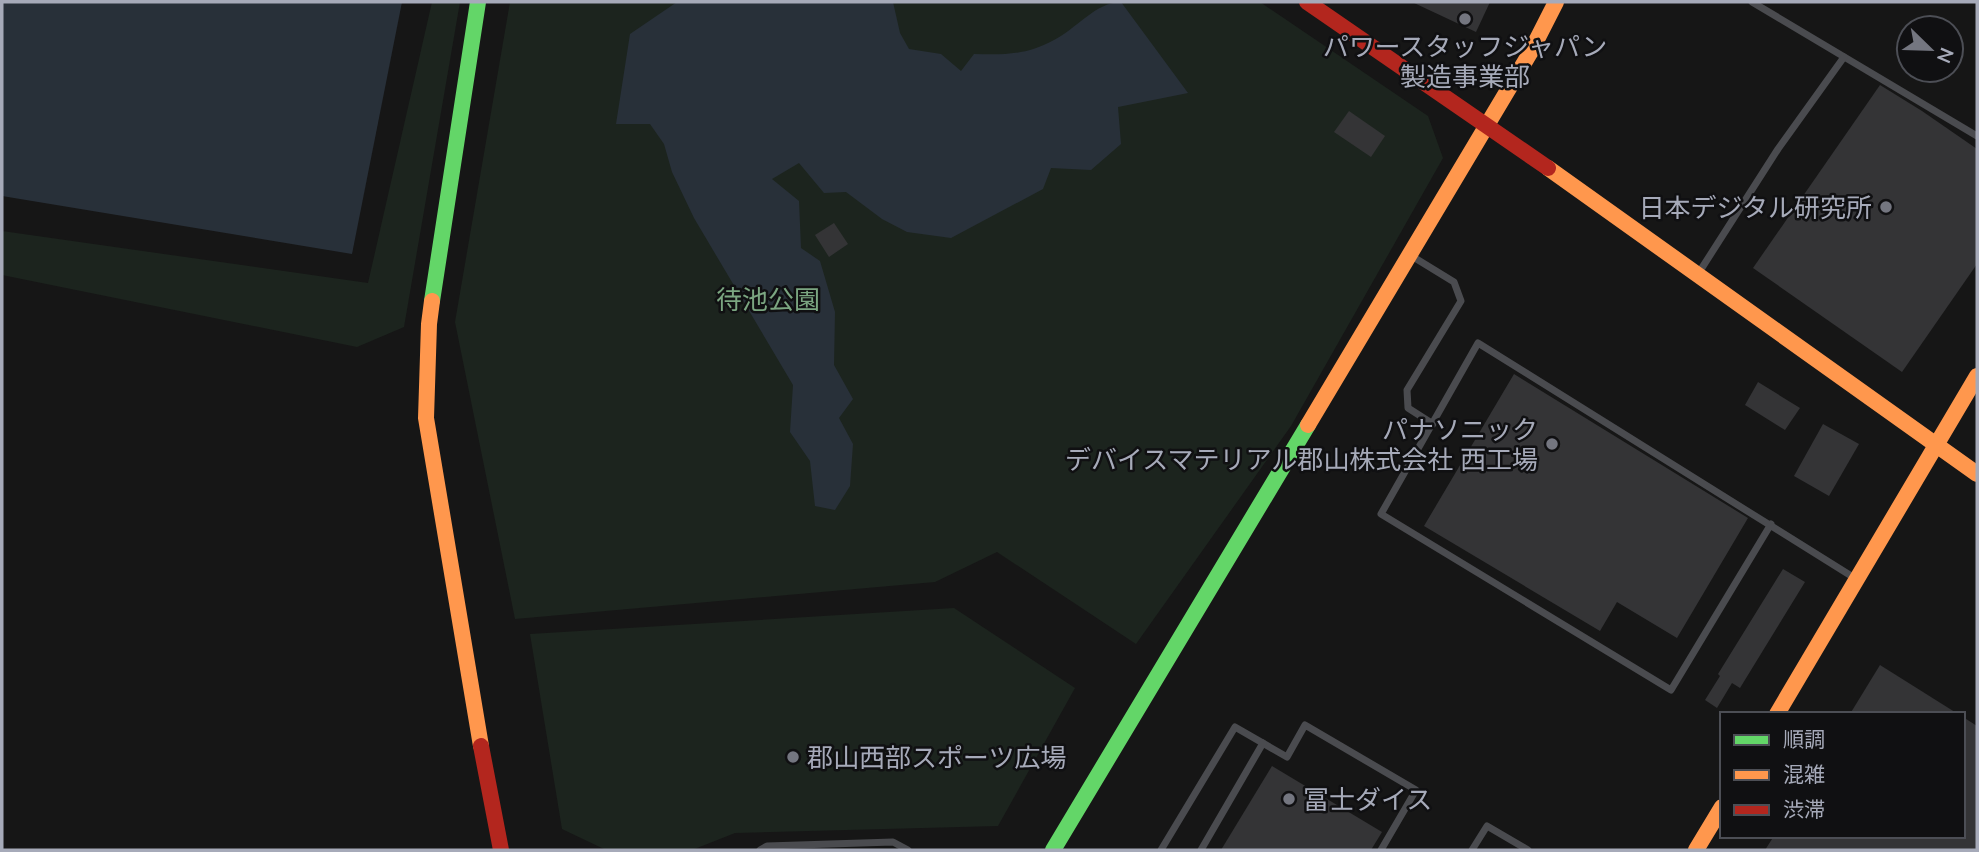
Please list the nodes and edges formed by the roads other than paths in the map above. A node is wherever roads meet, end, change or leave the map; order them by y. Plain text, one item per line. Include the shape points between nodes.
1 (478, 2) edge
2 (1307, 2) edge
3 (1556, 2) edge
4 (1752, 2) edge
5 (1844, 57) junction
6 (1487, 125) junction
7 (1977, 136) edge
8 (1410, 255) junction
9 (1697, 275) junction
10 (1977, 376) edge
11 (1433, 424) junction
12 (1936, 447) junction
13 (1977, 474) edge
14 (1771, 524) junction
15 (1857, 580) junction
16 (1778, 712) edge
17 (1263, 743) junction
18 (1720, 810) edge
19 (502, 850) edge
20 (760, 850) edge
21 (908, 850) edge
22 (1053, 850) edge
23 (1161, 850) edge
24 (1201, 850) edge
25 (1381, 850) edge
26 (1472, 850) edge
27 (1528, 850) edge
28 (1696, 850) edge

1 - 19 street via 429,324 426,418
2 - 6 street
3 - 6 street
4 - 5 lane
5 - 7 lane
5 - 9 lane
6 - 8 street
6 - 9 street
8 - 11 lane via 1454,282 1461,301 1407,390 1408,408
8 - 22 street
9 - 12 street
10 - 12 street
11 - 14 lane via 1478,343
11 - 14 lane via 1381,514 1671,690
12 - 13 street
12 - 15 street
14 - 15 lane
15 - 16 street
17 - 23 lane via 1235,727
17 - 24 lane
17 - 25 lane via 1287,757 1305,725 1416,790
18 - 28 street
20 - 21 lane via 767,846 892,842
26 - 27 lane via 1487,826

